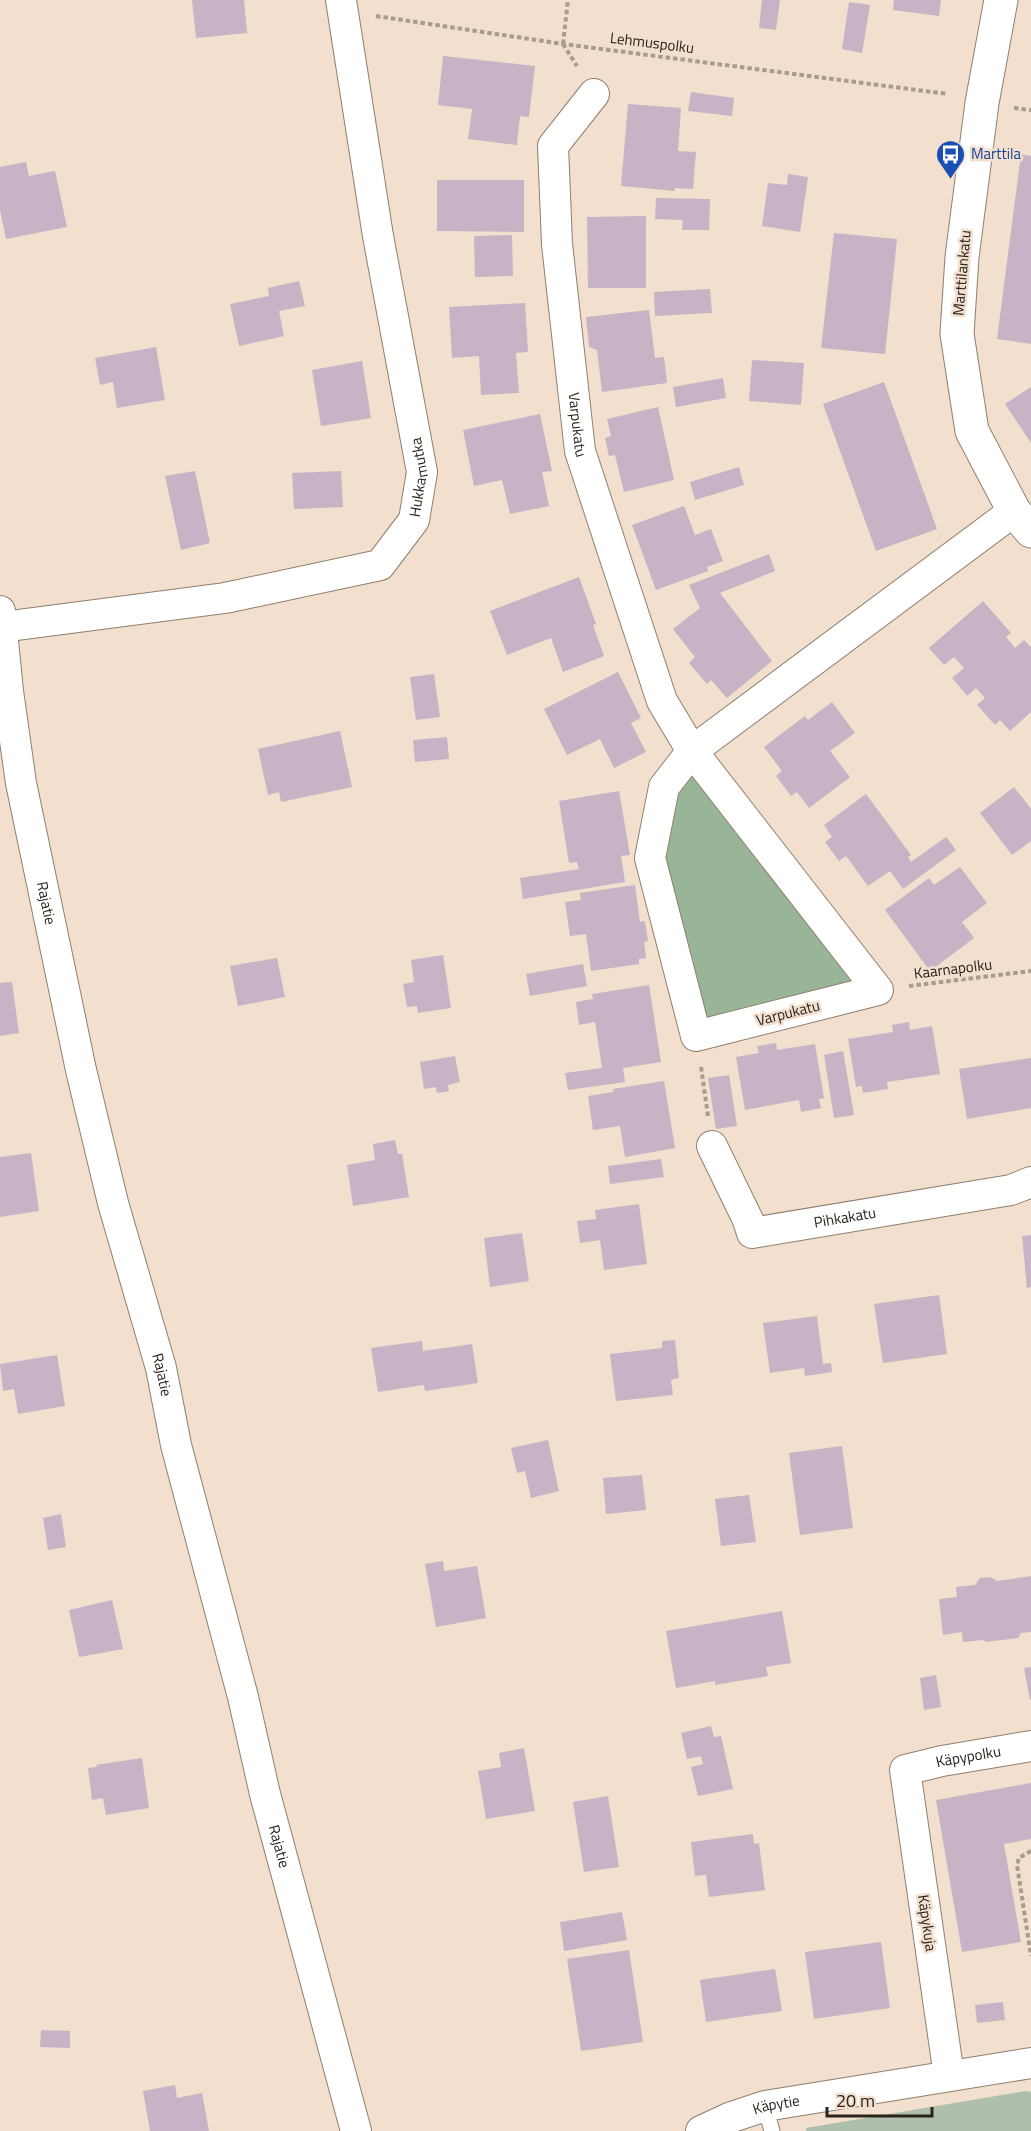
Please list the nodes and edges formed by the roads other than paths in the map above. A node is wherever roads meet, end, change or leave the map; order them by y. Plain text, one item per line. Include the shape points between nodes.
1 (341, 0) edge
2 (1001, 0) edge
3 (594, 94) dead end
4 (1023, 521) edge
5 (1, 619) edge
6 (692, 751) junction
7 (712, 1146) road end
8 (1031, 1182) edge
9 (1031, 1746) edge
10 (905, 1770) joint
11 (1031, 2063) edge
12 (949, 2076) junction
13 (769, 2119) edge
14 (356, 2131) edge
15 (701, 2131) edge

1 - 5 street, Hukkamutka via 378,236 422,472 414,520 380,565 225,598
2 - 4 street, Marttilankatu via 982,103 962,257 957,334 972,430
3 - 6 street, Varpukatu via 553,146 557,244 580,451 662,701
4 - 6 street
5 - 14 street, Rajatie via 21,783 81,1070 113,1203 161,1368 176,1445 265,1794
6 - 6 street, Varpukatu via 664,787 650,858 696,1036 878,990
7 - 8 street, Pihkakatu via 752,1233 1011,1190
9 - 10 street, Käpypolku
10 - 12 street, Käpykuja
11 - 12 street, Käpytie
12 - 13 street, Käpytie
13 - 15 street, Käpytie via 729,2118

